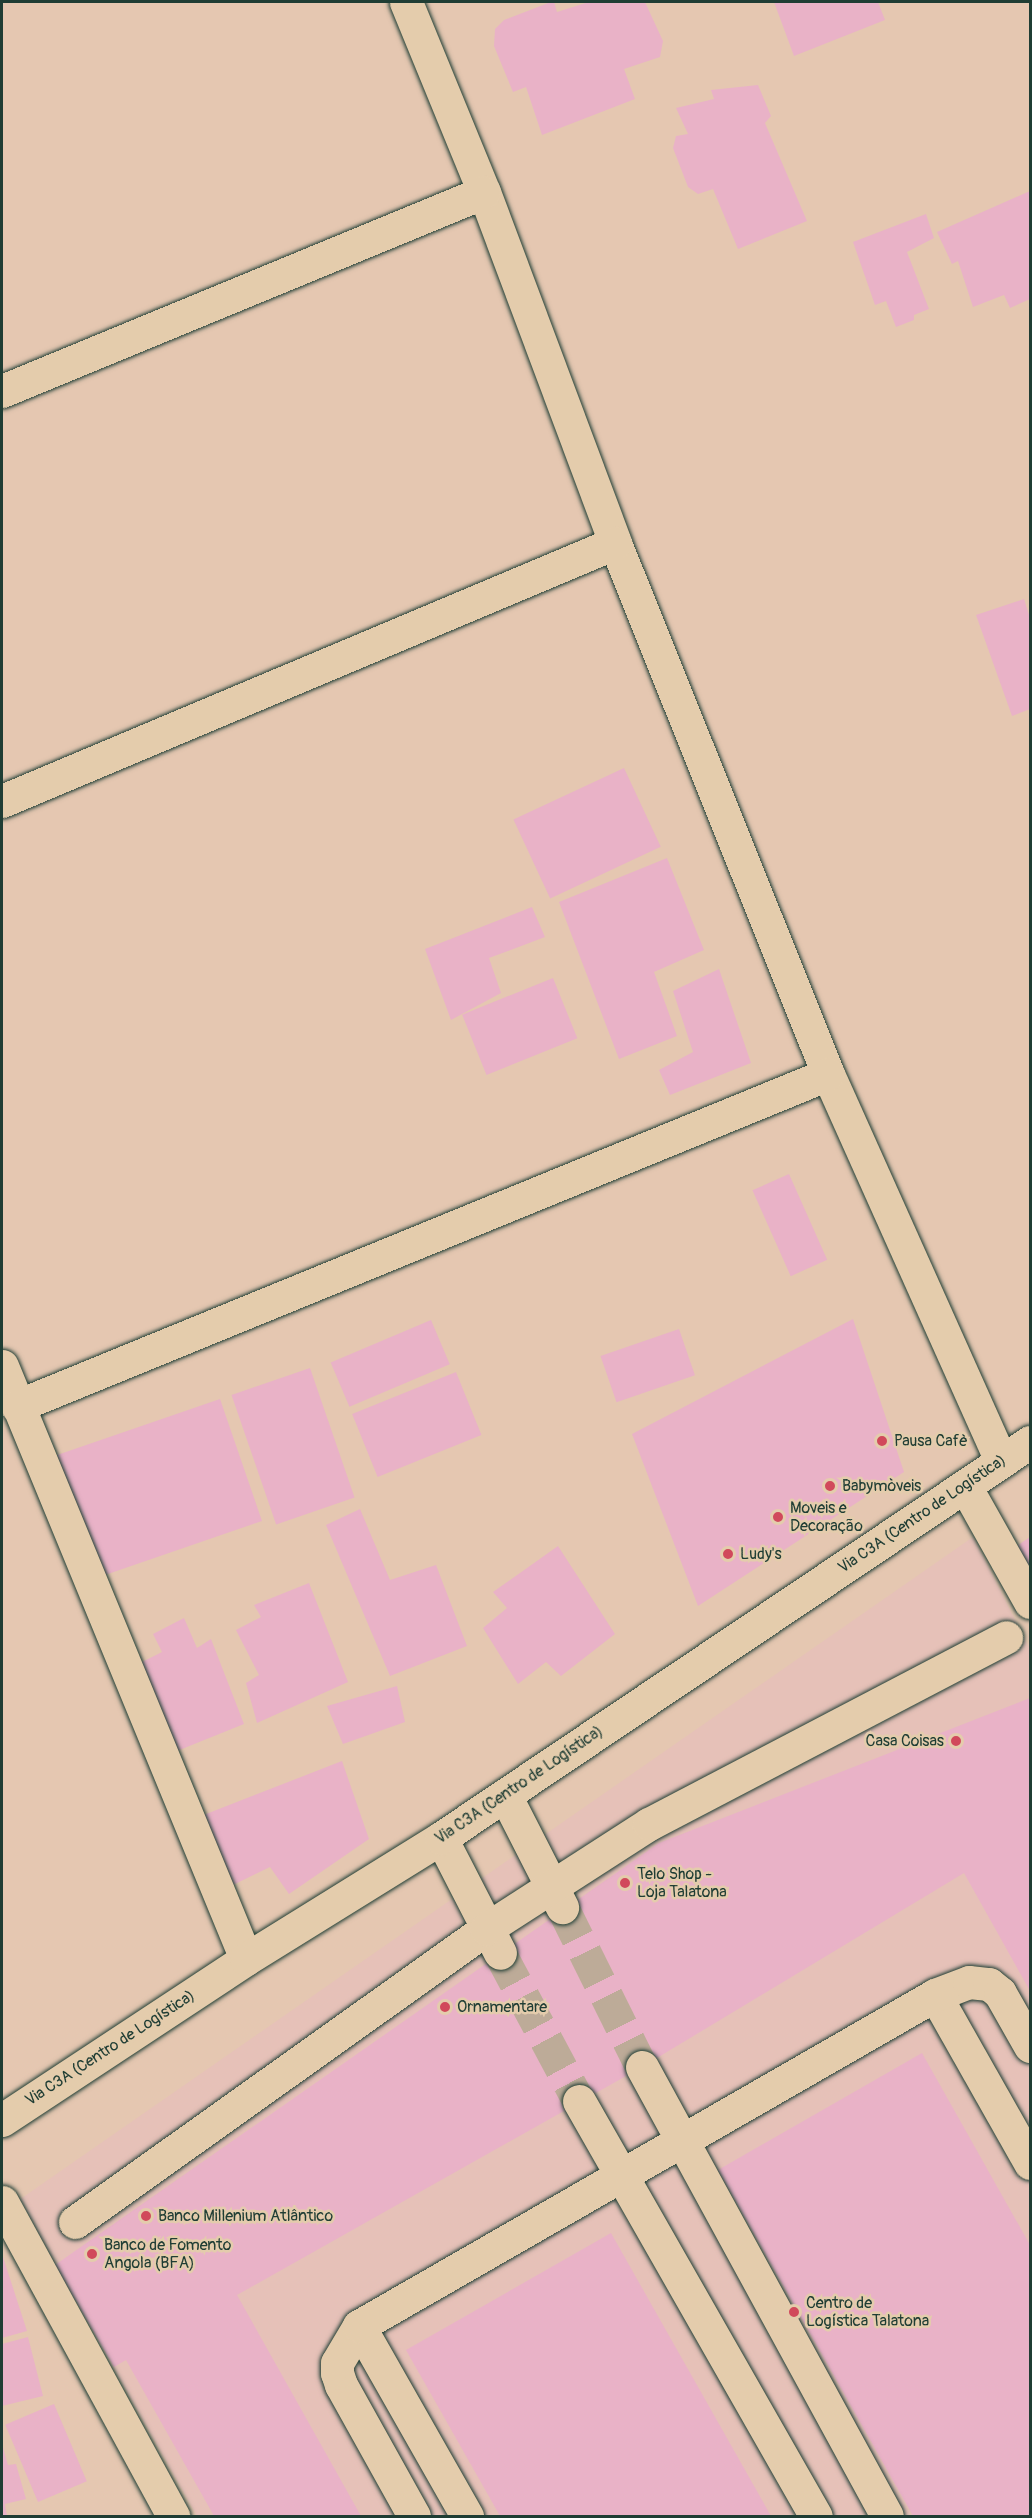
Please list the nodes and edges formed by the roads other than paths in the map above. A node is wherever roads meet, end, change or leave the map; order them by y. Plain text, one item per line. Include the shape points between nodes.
1 (406, 2) edge
2 (484, 192) junction
3 (2, 391) edge
4 (615, 543) junction
5 (2, 801) edge
6 (828, 1074) junction
7 (2, 1366) edge
8 (17, 1406) junction
9 (1030, 1442) edge
10 (1001, 1461) junction
11 (965, 1486) junction
12 (1030, 1602) edge
13 (1006, 1637) dead end
14 (505, 1795) junction
15 (441, 1838) junction
16 (558, 1898) junction
17 (493, 1941) junction
18 (246, 1959) junction
19 (935, 1995) junction
20 (1030, 2046) edge
21 (642, 2067) tunnel mouth
22 (579, 2101) tunnel mouth
23 (2, 2120) edge
24 (681, 2140) junction
25 (1030, 2163) edge
26 (620, 2176) junction
27 (2, 2202) edge
28 (75, 2222) dead end
29 (359, 2326) junction
30 (173, 2517) edge
31 (414, 2517) edge
32 (467, 2517) edge
33 (816, 2517) edge
34 (887, 2517) edge

1 - 2 street
2 - 3 street
2 - 4 street
4 - 5 street
4 - 6 street
6 - 8 street
6 - 10 street
7 - 8 street
8 - 18 street
9 - 10 street, Via C3A (Centro de Logística)
10 - 11 street, Via C3A (Centro de Logística)
11 - 12 street
11 - 14 street, Via C3A (Centro de Logística)
13 - 16 street via 649,1824
14 - 15 street, Via C3A (Centro de Logística)
14 - 16 street
15 - 17 street
15 - 18 street, Via C3A (Centro de Logística)
16 - 17 street
17 - 28 street
18 - 23 street, Via C3A (Centro de Logística)
19 - 20 street via 969,1982 989,1984 1000,1993
19 - 24 street
19 - 25 street
21 - 24 street
22 - 26 street
24 - 26 street
24 - 34 street
26 - 29 street
26 - 33 street
27 - 30 street
29 - 31 street via 337,2363 337,2373
29 - 32 street

